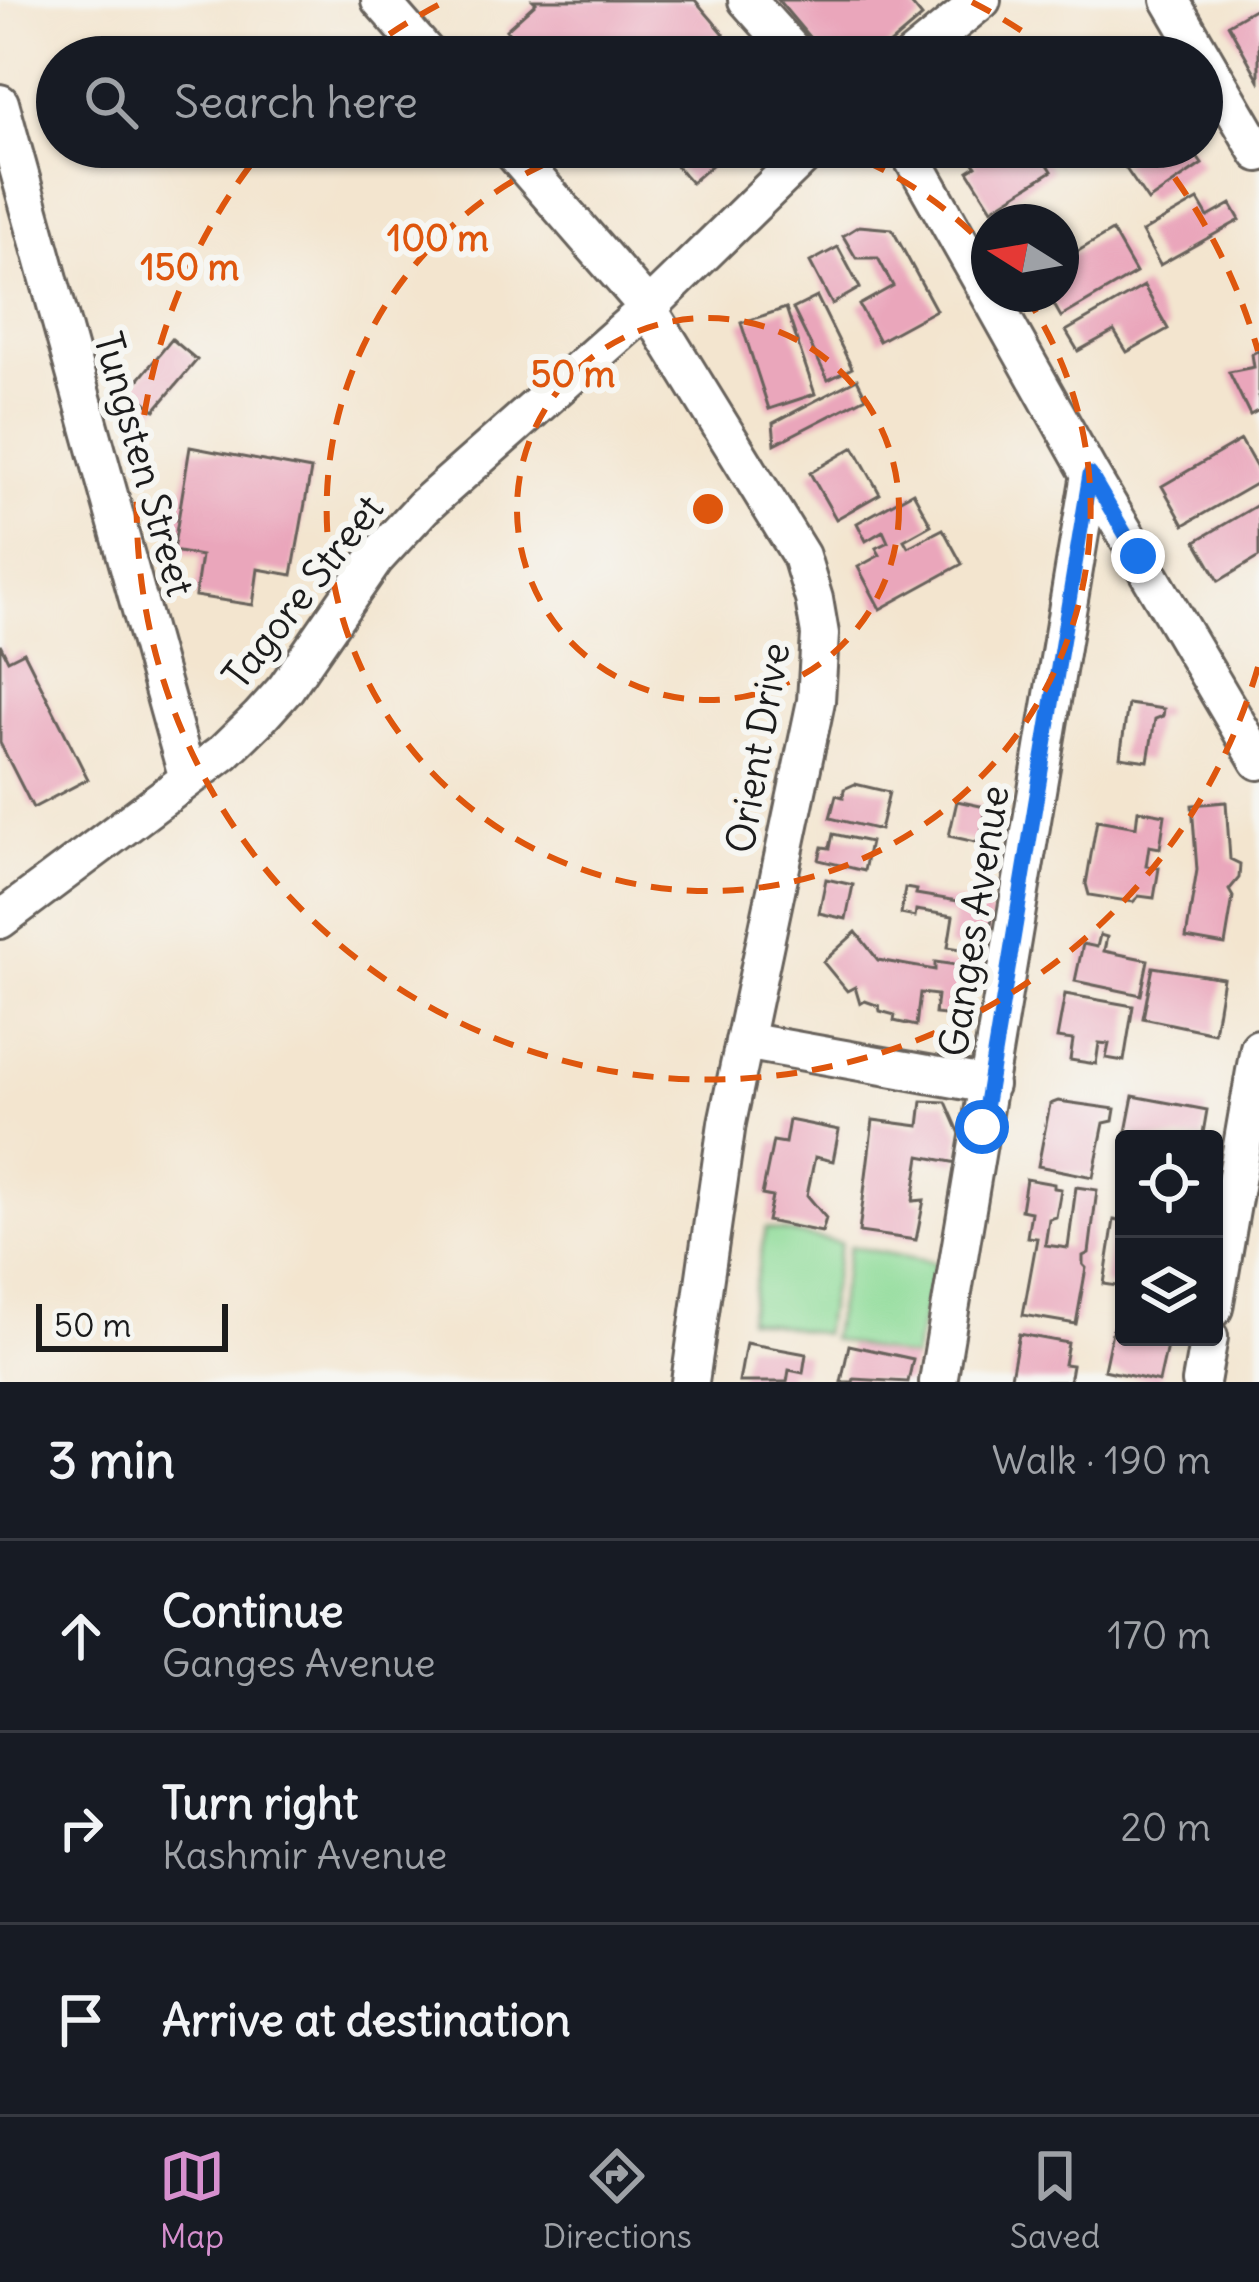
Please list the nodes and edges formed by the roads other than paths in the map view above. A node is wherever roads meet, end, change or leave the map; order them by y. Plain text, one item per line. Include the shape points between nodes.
1 (380, 0) edge
2 (747, 0) edge
3 (982, 0) edge
4 (1170, 0) edge
5 (412, 36) edge
6 (779, 36) edge
7 (938, 36) edge
8 (1191, 36) edge
9 (1223, 91) edge
10 (0, 103) edge
11 (1259, 153) edge
12 (526, 168) edge
13 (791, 168) edge
14 (918, 168) edge
15 (971, 262) edge
16 (648, 308) junction
17 (999, 312) edge
18 (1090, 474) junction
19 (1259, 761) edge
20 (188, 779) junction
21 (0, 920) edge
22 (743, 1041) junction
23 (1259, 1048) edge
24 (989, 1085) junction
25 (1223, 1256) edge
26 (1207, 1346) edge
27 (690, 1382) edge
28 (938, 1382) edge
29 (1201, 1382) edge

1 - 5 street
2 - 6 street
3 - 7 street
4 - 8 street
9 - 11 street
10 - 20 street, Tungsten Street
12 - 16 street, Orient Drive
13 - 16 street, Tagore Street
14 - 15 street
16 - 20 street, Tagore Street via 396,534 286,688
16 - 22 street, Orient Drive via 801,556 820,634 816,701
17 - 18 street
18 - 19 street
18 - 24 street, Ganges Avenue
20 - 21 street, Tagore Street
22 - 24 street
22 - 27 street, Orient Drive
23 - 25 street
24 - 28 street, Ganges Avenue
26 - 29 street

